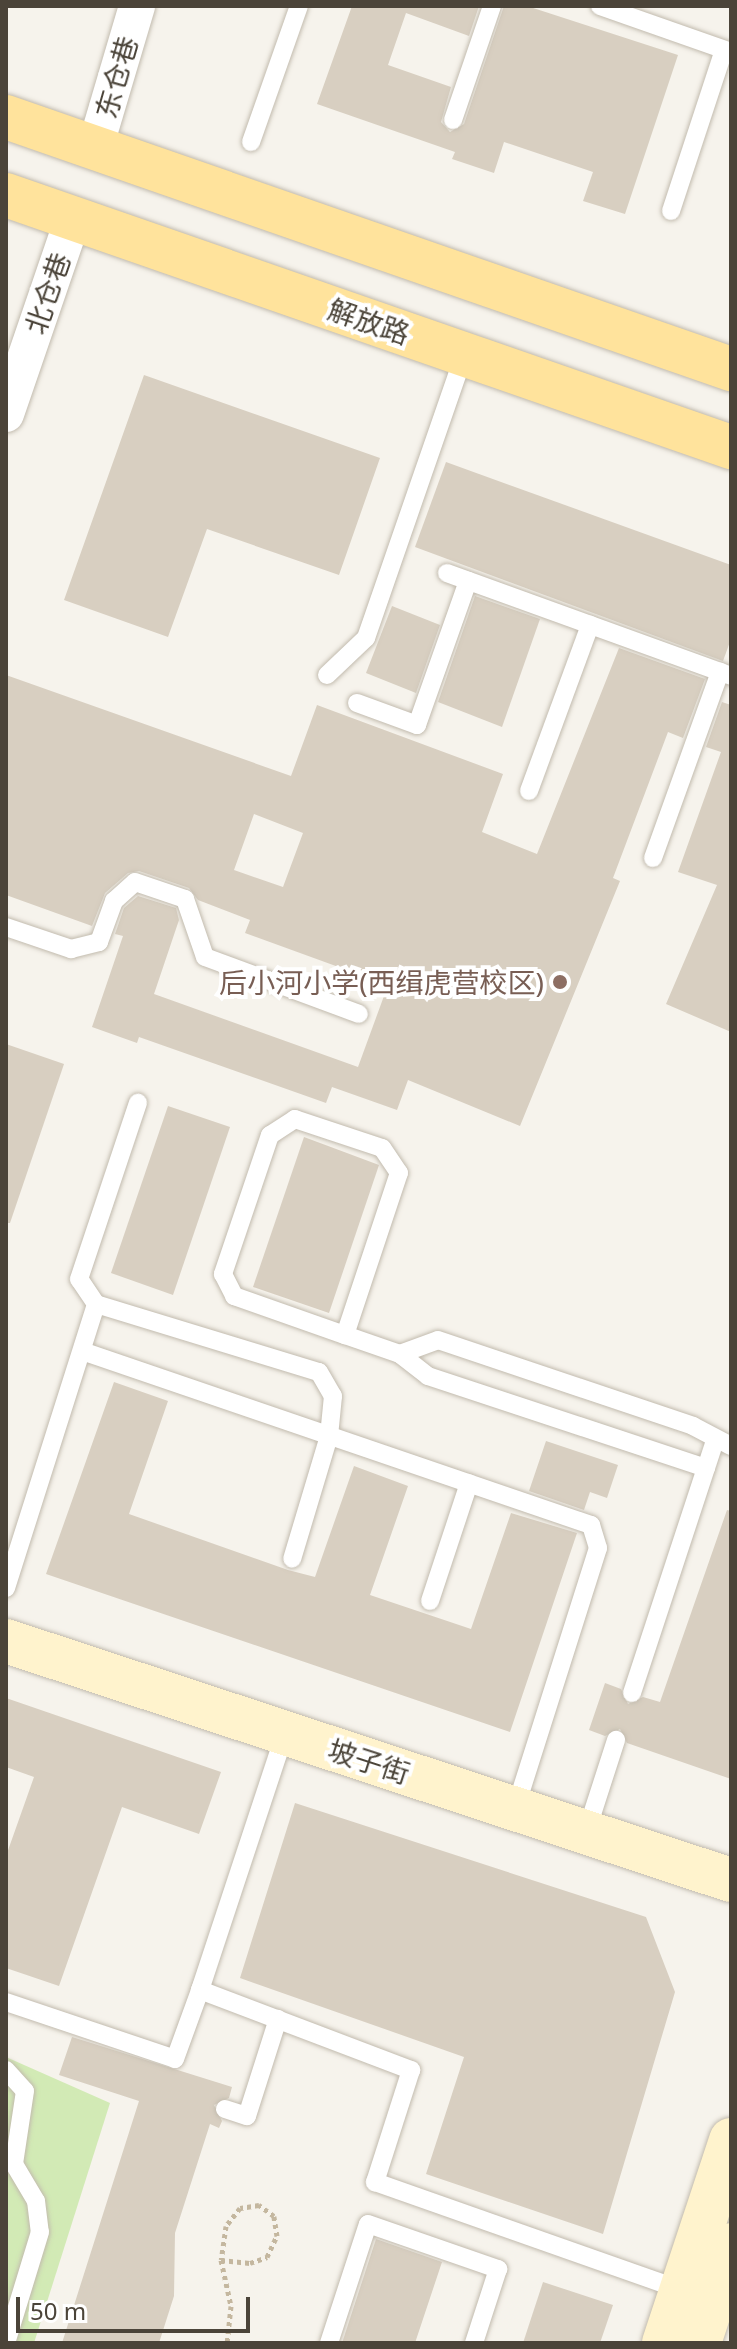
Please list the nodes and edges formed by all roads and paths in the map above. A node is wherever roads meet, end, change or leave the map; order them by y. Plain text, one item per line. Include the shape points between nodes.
1 (137, 6) edge
2 (299, 6) edge
3 (492, 6) edge
4 (601, 6) edge
5 (728, 51) edge
6 (6, 117) edge
7 (453, 120) dead end
8 (251, 142) dead end
9 (95, 148) junction
10 (6, 195) edge
11 (671, 211) dead end
12 (73, 218) junction
13 (464, 355) junction
14 (731, 369) edge
15 (6, 414) edge
16 (731, 447) edge
17 (447, 573) dead end
18 (468, 581) junction
19 (590, 625) junction
20 (725, 674) edge
21 (327, 675) dead end
22 (357, 703) dead end
23 (529, 791) dead end
24 (653, 858) dead end
25 (6, 927) edge
26 (359, 1014) dead end
27 (138, 1103) dead end
28 (96, 1304) junction
29 (345, 1335) junction
30 (82, 1351) junction
31 (400, 1354) junction
32 (329, 1436) junction
33 (723, 1444) edge
34 (706, 1468) junction
35 (469, 1483) junction
36 (292, 1559) dead end
37 (6, 1588) edge
38 (430, 1601) dead end
39 (6, 1623) edge
40 (6, 1641) edge
41 (632, 1693) dead end
42 (285, 1733) junction
43 (616, 1740) dead end
44 (518, 1800) junction
45 (589, 1824) junction
46 (731, 1861) edge
47 (731, 1880) edge
48 (202, 1985) junction
49 (6, 2002) edge
50 (278, 2019) junction
51 (6, 2070) edge
52 (225, 2109) dead end
53 (731, 2140) edge
54 (731, 2245) edge
55 (221, 2260) junction
56 (682, 2290) junction
57 (6, 2343) edge
58 (227, 2343) edge
59 (329, 2343) edge
60 (474, 2343) edge
61 (664, 2343) edge
62 (699, 2343) edge

1 - 9 street, 东仓巷
2 - 8 lane
3 - 7 lane
4 - 5 lane
5 - 11 lane
6 - 9 main road
9 - 14 main road
10 - 12 main road, 解放路
12 - 13 main road, 解放路
12 - 15 street, 北仓巷
13 - 16 main road, 解放路
13 - 21 lane via 366,638
17 - 18 lane
18 - 19 lane
18 - 22 lane via 417,725
19 - 20 lane
19 - 23 lane
20 - 24 lane
25 - 26 lane via 71,949 99,942 114,901 135,882 185,899 205,957
27 - 28 lane via 79,1279
28 - 30 lane
28 - 32 lane via 319,1372 333,1396
29 - 29 lane via 234,1296 223,1274 270,1135 295,1119 382,1148 399,1173
29 - 31 lane
30 - 32 lane
30 - 37 lane
31 - 33 lane via 438,1340 693,1426
31 - 34 lane via 428,1376
32 - 35 lane
32 - 36 lane
33 - 34 lane
34 - 41 lane
35 - 38 lane
35 - 44 lane via 591,1525 598,1548
39 - 44 street, 坡子街
40 - 42 street, 坡子街
42 - 44 street, 坡子街
42 - 48 lane
43 - 45 lane
44 - 45 street, 坡子街
45 - 46 street, 坡子街
45 - 47 street, 坡子街
48 - 49 lane via 175,2059
48 - 50 lane via 200,1990
50 - 52 lane via 247,2116
50 - 56 lane via 411,2070 375,2182
51 - 57 lane via 25,2091 14,2164 36,2201 40,2232
53 - 56 street
54 - 62 street
55 - 55 path via 226,2226 240,2208 259,2205 274,2216 277,2236 267,2257 250,2263
55 - 58 path via 231,2306
56 - 61 street
59 - 60 lane via 368,2224 498,2269

